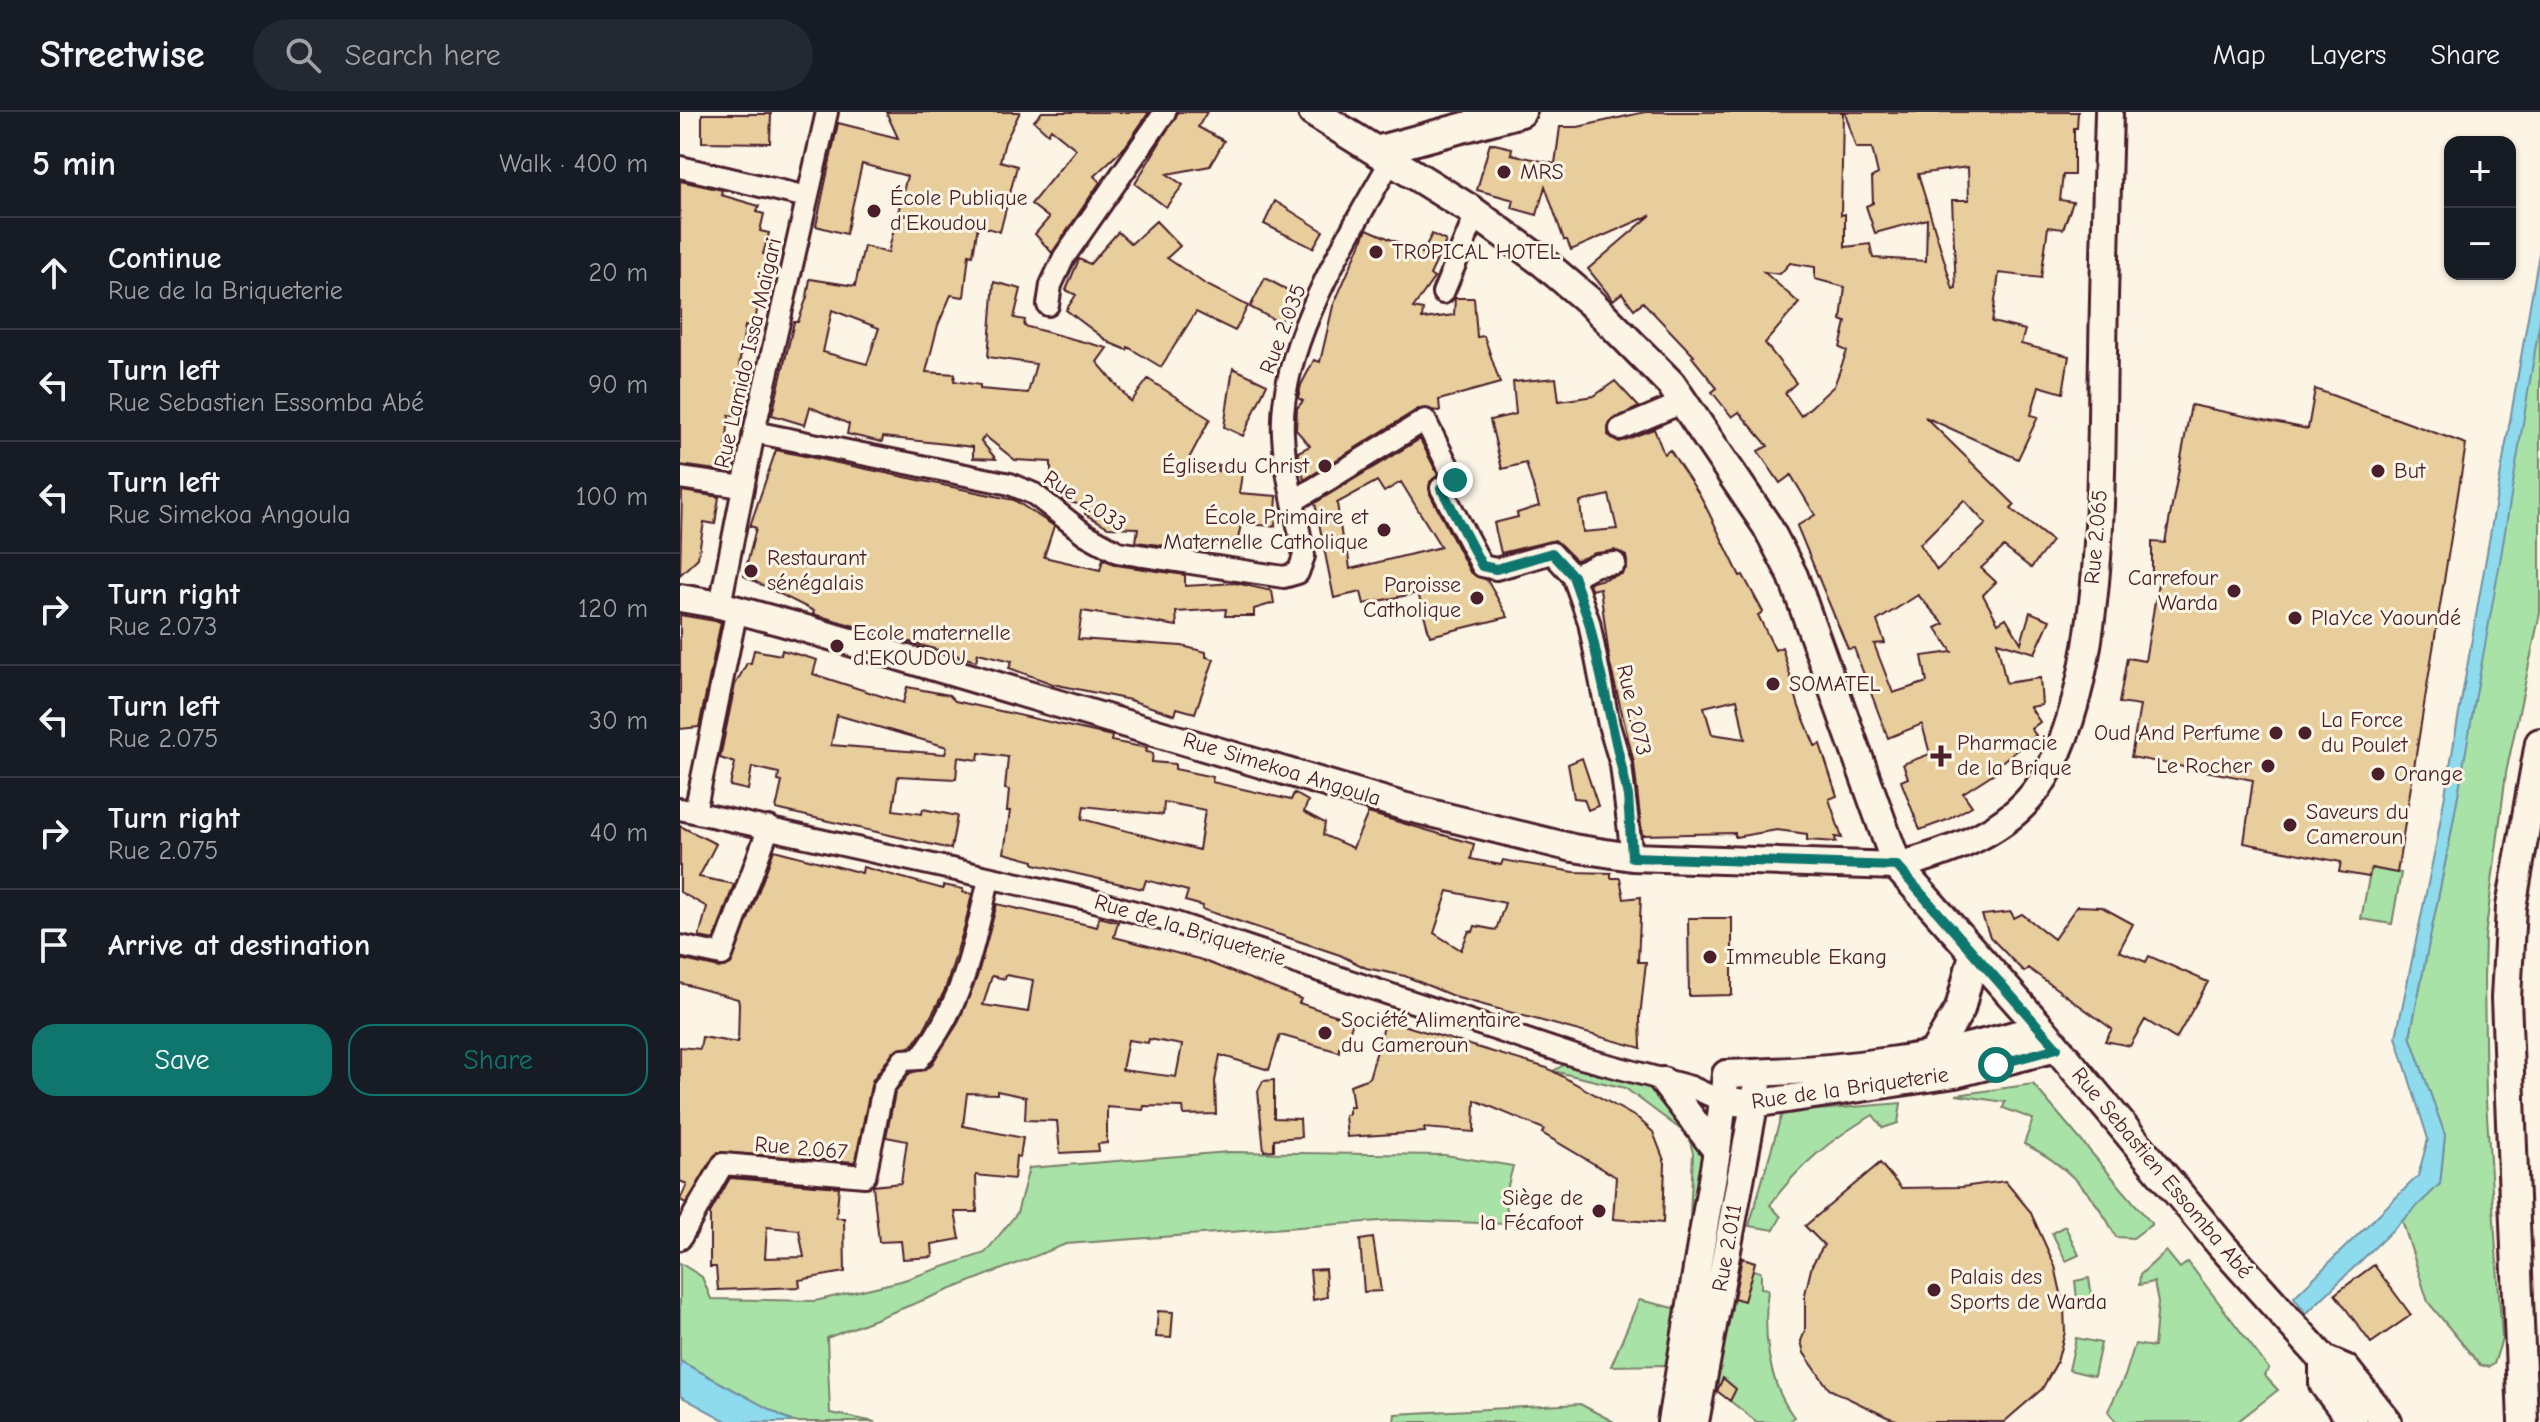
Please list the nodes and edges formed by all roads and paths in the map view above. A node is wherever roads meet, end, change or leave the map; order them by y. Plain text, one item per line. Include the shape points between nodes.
1 (827, 112) edge
2 (1165, 112) edge
3 (1313, 112) edge
4 (1521, 112) edge
5 (2109, 112) edge
6 (1383, 157) junction
7 (680, 167) edge
8 (807, 197) junction
9 (1476, 214) junction
10 (1443, 293) dead end
11 (1048, 305) dead end
12 (1684, 402) junction
13 (1620, 429) dead end
14 (754, 432) junction
15 (680, 478) edge
16 (743, 487) junction
17 (1294, 501) junction
18 (1615, 563) dead end
19 (1298, 573) joint
20 (1573, 576) junction
21 (680, 598) edge
22 (729, 607) junction
23 (2540, 743) edge
24 (688, 811) edge
25 (769, 827) junction
26 (1632, 857) junction
27 (1897, 866) junction
28 (989, 879) junction
29 (680, 946) edge
30 (1974, 954) junction
31 (2048, 1037) junction
32 (1933, 1054) junction
33 (1760, 1073) junction
34 (1726, 1074) junction
35 (1663, 1081) junction
36 (1691, 1087) junction
37 (1788, 1099) junction
38 (1722, 1101) junction
39 (1753, 1104) junction
40 (1717, 1151) junction
41 (1744, 1158) junction
42 (680, 1239) edge
43 (2324, 1360) junction
44 (1671, 1422) edge
45 (1695, 1422) edge
46 (2353, 1422) edge
47 (2387, 1422) edge
48 (2523, 1422) edge

1 - 8 street, Rue Lamido Issa Maïgari
2 - 11 street via 1064,257
3 - 6 main road, Rue Sebastien Essomba Abé
4 - 6 main road
5 - 27 street, Rue 2.065 via 2101,487 2077,702 2063,744 2029,799 2000,825 1939,855
6 - 9 main road, Rue Sebastien Essomba Abé
6 - 17 street, Rue 2.035 via 1289,373 1283,434
7 - 8 street
8 - 14 street, Rue Lamido Issa Maïgari
9 - 10 street
9 - 12 main road, Rue Sebastien Essomba Abé via 1590,302
12 - 13 street
12 - 27 main road, Rue Sebastien Essomba Abé via 1767,526 1793,576
14 - 16 street, Rue Lamido Issa Maïgari
14 - 19 street, Rue 2.033 via 1010,484 1034,494 1118,552 1284,577
15 - 16 street
16 - 22 street, Rue Lamido Issa Maïgari
17 - 19 street, Rue 2.035 via 1304,556
17 - 20 street via 1425,420 1455,480 1441,488 1482,566 1496,569 1552,553
18 - 20 street
20 - 26 street, Rue 2.073 via 1589,622 1624,775
21 - 22 street, Rue Simekoa Angoula
22 - 24 street, Rue Lamido Issa Maïgari
22 - 26 street, Rue Simekoa Angoula via 1406,807
23 - 48 main road via 2511,907 2506,998
24 - 25 street, Rue de la Briqueterie
25 - 28 street, Rue de la Briqueterie
25 - 29 street via 722,955
26 - 27 street, Rue Simekoa Angoula
27 - 30 main road, Rue Sebastien Essomba Abé
28 - 35 street, Rue de la Briqueterie via 1176,923
28 - 42 street, Rue 2.067 via 957,1001 919,1059 903,1060 883,1088 865,1176 723,1164
30 - 31 main road, Rue Sebastien Essomba Abé
30 - 32 main road via 1960,1009
31 - 32 street, Rue de la Briqueterie
31 - 37 street, Rue de la Briqueterie via 1955,1074
31 - 43 main road, Rue Sebastien Essomba Abé
32 - 33 street, Rue de la Briqueterie
33 - 34 street, Rue de la Briqueterie
33 - 39 street, Rue 2.011
34 - 36 street, Rue de la Briqueterie
34 - 38 street, Rue 2.011
35 - 36 street, Rue de la Briqueterie
35 - 40 street
36 - 38 street, Rue de la Briqueterie
37 - 39 street, Rue de la Briqueterie
37 - 41 street via 1767,1118
38 - 39 street, Rue de la Briqueterie
38 - 40 street, Rue 2.011
39 - 41 street, Rue 2.011
40 - 44 street, Rue 2.011
41 - 45 street, Rue 2.011
43 - 46 main road via 2324,1384
43 - 47 main road, Rue Sebastien Essomba Abé via 2345,1369

